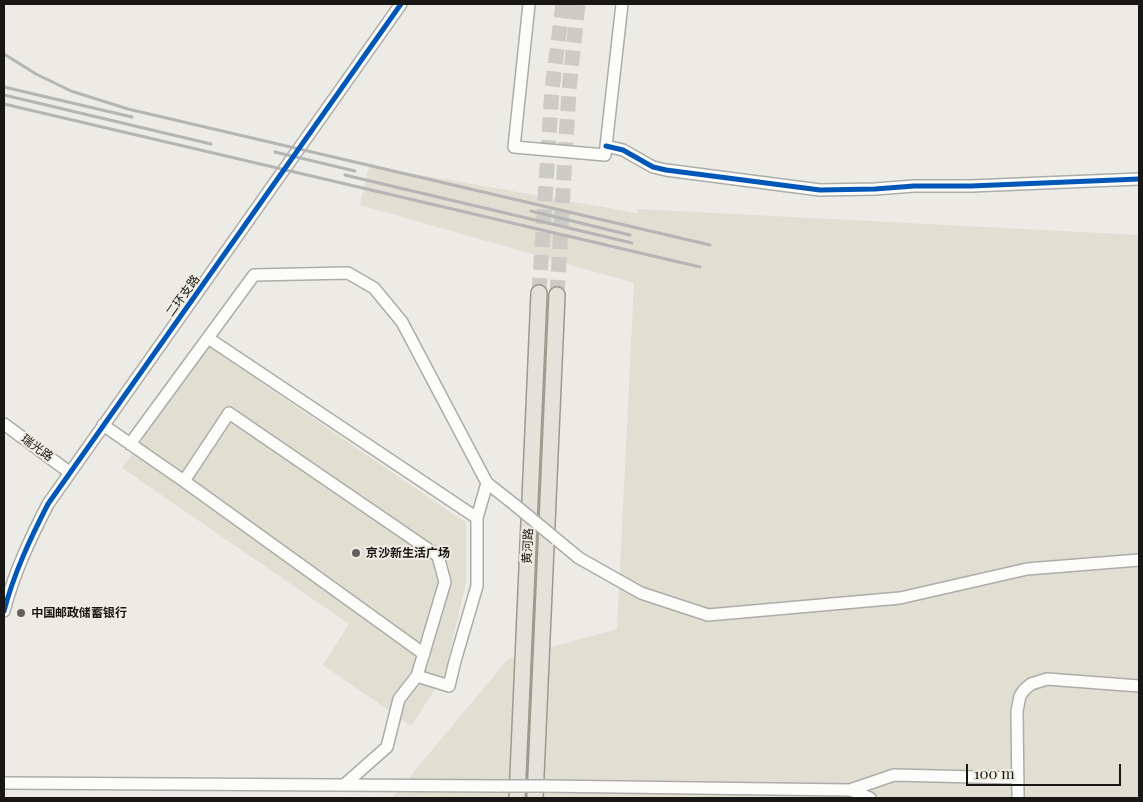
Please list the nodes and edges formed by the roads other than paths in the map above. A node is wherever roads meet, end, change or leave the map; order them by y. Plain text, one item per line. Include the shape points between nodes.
1 (402, 4) edge
2 (529, 4) edge
3 (622, 4) edge
4 (606, 146) junction
5 (1139, 179) edge
6 (539, 293) tunnel mouth
7 (557, 294) tunnel mouth
8 (208, 338) junction
9 (4, 424) edge
10 (102, 425) junction
11 (130, 444) junction
12 (69, 472) junction
13 (184, 481) junction
14 (488, 483) junction
15 (477, 518) junction
16 (1139, 560) edge
17 (4, 611) edge
18 (424, 654) junction
19 (417, 676) junction
20 (1139, 686) edge
21 (1018, 778) junction
22 (4, 783) edge
23 (344, 785) junction
24 (850, 790) junction
25 (540, 792) edge
26 (517, 798) edge
27 (870, 798) edge
28 (1018, 798) edge

1 - 10 street, 二环支路
2 - 4 street via 514,147 605,155
3 - 4 street
4 - 5 street via 623,150 653,167 666,170 820,190
6 - 26 main road, 黄河路
7 - 25 main road, 黄河路
8 - 11 street
8 - 14 street via 254,275 348,272 374,288 402,322
8 - 15 street
9 - 12 street, 瑞光路
10 - 11 street
10 - 12 street, 二环支路
11 - 13 street
12 - 17 street, 二环支路 via 28,543 10,586
13 - 18 street
13 - 18 street via 230,413 438,556 445,582
14 - 15 street
14 - 16 street, bridge via 579,558 641,593 708,615 900,598 1027,569
15 - 19 street via 477,586 449,686
18 - 19 street
19 - 23 street via 399,700 387,747
20 - 21 street via 1047,679 1031,684 1020,696 1017,711
21 - 24 street via 894,775
21 - 28 street
22 - 23 street
23 - 25 street, bridge via 499,786
24 - 25 street
24 - 27 street

